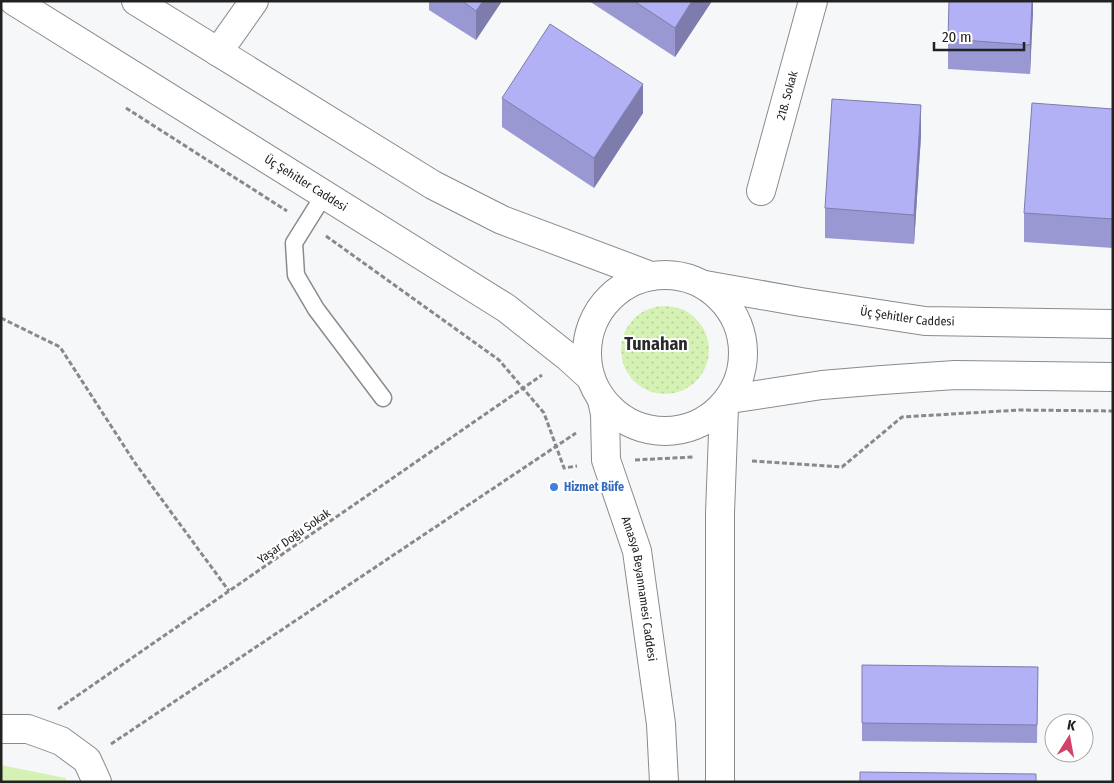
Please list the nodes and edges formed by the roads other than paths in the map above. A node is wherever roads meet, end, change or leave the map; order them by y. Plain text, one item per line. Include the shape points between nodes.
1 (14, 1) edge
2 (136, 1) edge
3 (254, 1) edge
4 (813, 1) edge
5 (218, 52) junction
6 (761, 191) dead end
7 (324, 195) junction
8 (651, 276) junction
9 (704, 285) junction
10 (1113, 324) edge
11 (590, 376) junction
12 (1113, 377) edge
13 (383, 398) dead end
14 (727, 402) junction
15 (603, 407) junction
16 (1, 729) edge
17 (92, 771) edge
18 (664, 782) edge
19 (720, 782) edge

1 - 7 main road, Üç Şehitler Caddesi
2 - 5 main road
3 - 5 main road
4 - 6 main road, 218. Sokak
5 - 8 main road via 433,185 502,220
7 - 11 main road, Üç Şehitler Caddesi via 506,308
7 - 13 lane via 294,243 296,275 316,309
8 - 9 main road via 687,278
8 - 11 main road via 626,286 601,309 592,324 586,350
9 - 10 main road, Üç Şehitler Caddesi via 925,321
9 - 14 main road via 724,302 738,324 744,350 741,376
11 - 15 main road
12 - 14 main road via 955,375 822,385
14 - 15 main road via 712,417 690,428 666,432 641,428
14 - 19 main road via 720,533
15 - 18 main road, Amasya Beyannamesi Caddesi via 606,460 637,551 661,724
16 - 17 main road via 28,729 61,741

